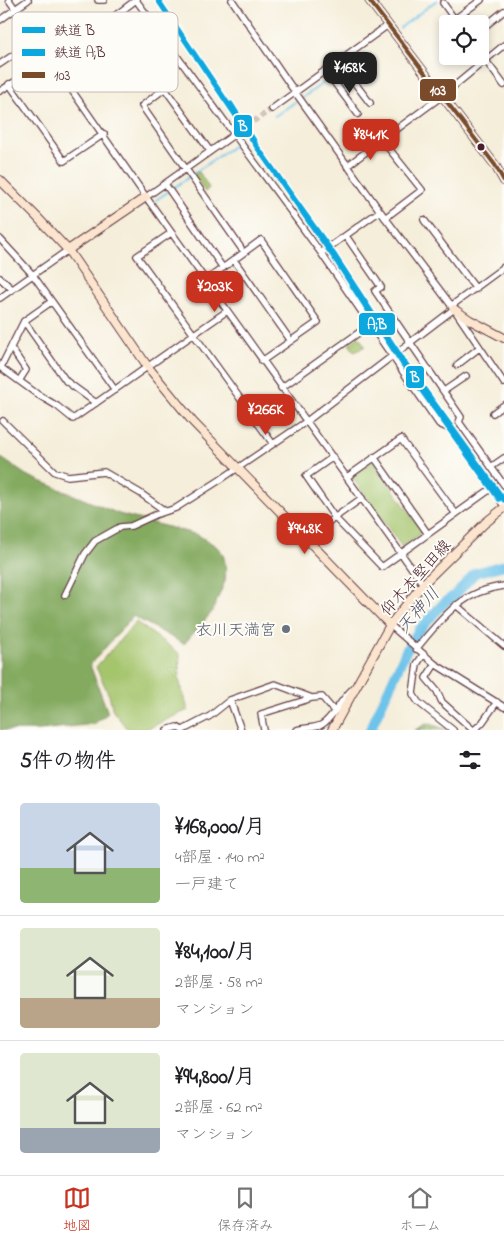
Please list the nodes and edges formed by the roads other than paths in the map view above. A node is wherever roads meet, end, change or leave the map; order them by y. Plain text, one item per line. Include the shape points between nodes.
1 (9, 0) edge
2 (28, 0) edge
3 (98, 0) edge
4 (104, 0) edge
5 (136, 0) edge
6 (232, 0) edge
7 (369, 0) edge
8 (480, 0) edge
9 (443, 3) dead end
10 (16, 9) junction
11 (504, 11) edge
12 (18, 12) edge
13 (120, 12) edge
14 (145, 12) edge
15 (452, 15) edge
16 (463, 15) edge
17 (0, 20) edge
18 (489, 23) edge
19 (388, 25) junction
20 (504, 45) edge
21 (178, 55) edge
22 (12, 56) edge
23 (489, 57) edge
24 (0, 64) edge
25 (479, 65) edge
26 (489, 65) edge
27 (342, 66) junction
28 (329, 75) junction
29 (12, 82) edge
30 (9, 84) junction
31 (504, 85) edge
32 (12, 88) edge
33 (0, 91) edge
34 (15, 92) edge
35 (74, 92) edge
36 (160, 92) edge
37 (166, 92) edge
38 (442, 96) junction
39 (298, 97) junction
40 (370, 103) dead end
41 (272, 109) tunnel mouth
42 (358, 114) dead end
43 (237, 133) junction
44 (104, 134) junction
45 (382, 140) junction
46 (210, 151) junction
47 (347, 166) junction
48 (186, 169) junction
49 (0, 180) edge
50 (504, 181) edge
51 (165, 184) junction
52 (146, 197) junction
53 (380, 211) junction
54 (385, 218) junction
55 (424, 220) dead end
56 (172, 233) junction
57 (346, 236) junction
58 (0, 239) edge
59 (241, 248) dead end
60 (68, 250) junction
61 (321, 253) junction
62 (234, 260) junction
63 (504, 266) edge
64 (223, 268) junction
65 (33, 275) junction
66 (0, 278) edge
67 (205, 281) junction
68 (476, 288) junction
69 (12, 289) junction
70 (0, 298) edge
71 (51, 302) junction
72 (452, 308) junction
73 (227, 311) junction
74 (24, 321) junction
75 (371, 324) junction
76 (193, 334) junction
77 (504, 338) edge
78 (290, 341) junction
79 (410, 342) junction
80 (11, 348) junction
81 (479, 348) junction
82 (393, 355) junction
83 (262, 361) junction
84 (457, 365) dead end
85 (0, 367) edge
86 (148, 367) junction
87 (466, 376) dead end
88 (19, 381) junction
89 (504, 384) edge
90 (281, 388) junction
91 (114, 390) junction
92 (444, 392) junction
93 (96, 403) junction
94 (504, 405) edge
95 (492, 414) dead end
96 (3, 421) dead end
97 (307, 421) junction
98 (273, 444) junction
99 (332, 457) junction
100 (374, 458) junction
101 (504, 458) edge
102 (491, 467) junction
103 (237, 469) junction
104 (347, 477) junction
105 (504, 484) edge
106 (492, 488) junction
107 (362, 498) junction
108 (504, 507) edge
109 (165, 511) junction
110 (456, 514) junction
111 (334, 518) junction
112 (428, 534) junction
113 (305, 539) junction
114 (401, 553) junction
115 (423, 584) junction
116 (504, 586) edge
117 (65, 595) dead end
118 (456, 605) junction
119 (390, 625) junction
120 (504, 646) edge
121 (414, 647) junction
122 (423, 656) junction
123 (435, 664) junction
124 (354, 688) junction
125 (312, 698) junction
126 (230, 700) junction
127 (497, 702) junction
128 (504, 707) edge
129 (334, 711) junction
130 (166, 730) edge
131 (182, 730) edge
132 (241, 730) edge
133 (264, 730) edge
134 (297, 730) edge
135 (332, 730) edge
136 (453, 730) edge
137 (473, 730) edge

1 - 10 street
2 - 10 street
3 - 4 street
5 - 13 street
5 - 14 street
6 - 39 street
7 - 19 street
8 - 16 street
9 - 15 street
10 - 12 street
10 - 17 street
11 - 18 street
19 - 27 street
19 - 38 street
20 - 23 street
21 - 43 street
22 - 24 street
25 - 38 street
26 - 31 street
27 - 28 street
27 - 40 street
28 - 39 street
28 - 42 street
29 - 30 street
30 - 32 street
30 - 33 street
34 - 44 street via 64,161
35 - 44 street
36 - 48 street via 142,106
37 - 46 street
38 - 45 street
38 - 50 street
39 - 41 street
39 - 47 street
43 - 46 street
43 - 61 street
44 - 52 street
45 - 47 street
45 - 54 street via 422,190
46 - 48 street
47 - 53 street
48 - 51 street
48 - 59 street
49 - 60 street
51 - 52 street
51 - 64 street
52 - 56 street
52 - 60 street
53 - 54 street
53 - 57 street
54 - 72 street
55 - 68 street
56 - 67 street
56 - 76 street via 137,256
57 - 61 street
57 - 79 street via 381,287 375,291
58 - 65 street
60 - 65 street
60 - 86 street
61 - 75 street
62 - 64 street
62 - 78 street
62 - 78 street via 261,240 318,322
63 - 68 street
64 - 67 street
65 - 69 street
65 - 71 street
66 - 69 street
67 - 73 street
68 - 72 street
69 - 70 street
71 - 74 street
71 - 91 street
72 - 77 street
72 - 79 street
72 - 81 street
73 - 76 street
73 - 83 street
74 - 80 street
74 - 93 street via 66,381
75 - 82 street
75 - 90 street
76 - 86 street
76 - 98 street
78 - 83 street
79 - 82 street
79 - 92 street
80 - 85 street
80 - 88 street via 26,370
81 - 84 street
81 - 89 street
82 - 97 street
82 - 106 street via 440,424 452,430
83 - 90 street
85 - 88 street
86 - 91 street
86 - 103 street via 192,422
87 - 92 street
88 - 93 street via 73,419
90 - 97 street
91 - 93 street
92 - 102 street via 461,417 459,422
94 - 95 street
96 - 109 street via 55,472 68,476 104,472
97 - 98 street
97 - 99 street
98 - 103 street
99 - 104 street
99 - 111 street via 306,476
100 - 104 street
100 - 110 street via 401,439
100 - 112 street
101 - 102 street
102 - 105 street
103 - 109 street via 176,508
103 - 113 street
104 - 107 street
106 - 108 street
106 - 110 street
107 - 111 street
107 - 114 street
108 - 115 street, 仰木本堅田線
109 - 117 street via 131,526 120,527 95,541
110 - 112 street
111 - 113 street
111 - 114 street via 382,567
112 - 114 street
113 - 119 street
114 - 115 street
115 - 119 street, 仰木本堅田線
116 - 118 street via 477,592
118 - 120 street
118 - 121 street
119 - 121 street
119 - 124 street, 仰木本堅田線
121 - 122 street
122 - 123 street
122 - 136 street via 417,664 412,694
123 - 127 street
123 - 137 street via 426,678 442,702
124 - 129 street
124 - 135 street, 仰木本堅田線
125 - 126 street via 275,684
125 - 129 street via 322,697
125 - 133 street via 261,714
126 - 131 street via 210,716
126 - 132 street
127 - 128 street
127 - 137 street
129 - 134 street via 320,726
130 - 131 street via 173,727

